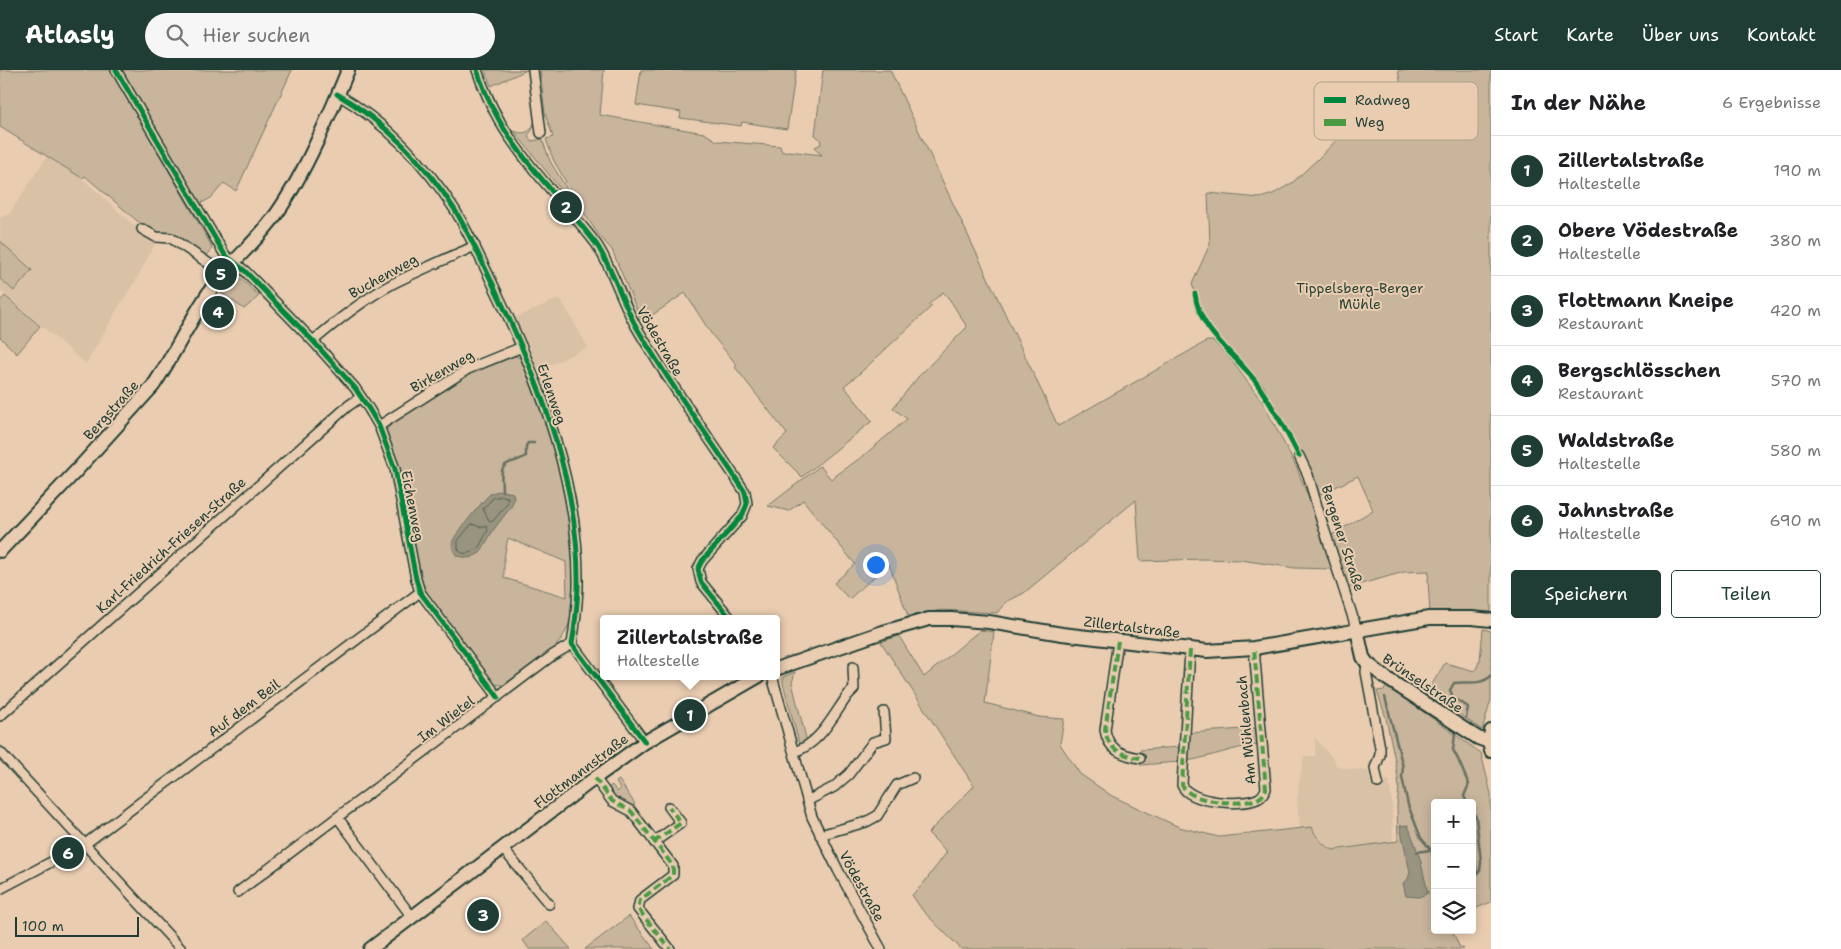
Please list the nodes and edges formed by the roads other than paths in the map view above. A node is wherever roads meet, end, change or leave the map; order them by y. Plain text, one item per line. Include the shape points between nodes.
1 (116, 70) edge
2 (348, 70) edge
3 (477, 70) edge
4 (533, 70) edge
5 (338, 94) junction
6 (541, 133) dead end
7 (142, 229) dead end
8 (474, 246) junction
9 (232, 262) junction
10 (223, 273) junction
11 (313, 342) junction
12 (522, 347) junction
13 (361, 397) junction
14 (379, 426) junction
15 (1299, 456) dead end
16 (0, 551) edge
17 (420, 592) junction
18 (727, 615) edge
19 (1491, 620) edge
20 (1357, 630) junction
21 (1118, 641) junction
22 (572, 644) junction
23 (1254, 648) junction
24 (1190, 650) junction
25 (1367, 663) junction
26 (853, 667) dead end
27 (780, 668) edge
28 (752, 680) edge
29 (773, 680) edge
30 (498, 697) junction
31 (884, 712) dead end
32 (0, 716) edge
33 (1490, 741) edge
34 (645, 742) junction
35 (0, 752) edge
36 (794, 752) junction
37 (1140, 758) dead end
38 (595, 778) junction
39 (913, 778) dead end
40 (1378, 783) dead end
41 (807, 801) junction
42 (669, 807) dead end
43 (338, 818) junction
44 (820, 835) junction
45 (654, 842) junction
46 (85, 844) junction
47 (503, 849) junction
48 (0, 889) edge
49 (238, 892) dead end
50 (549, 904) dead end
51 (412, 917) junction
52 (181, 949) edge
53 (370, 949) edge
54 (670, 949) edge
55 (881, 949) edge

1 - 9 street, Eichenweg via 193,203
2 - 5 street, Bergstraße
3 - 18 street, Vödestraße via 503,127 598,246 655,359 745,492 747,504 742,516 698,569 701,582
4 - 6 street
5 - 8 street, Erlenweg via 364,111 409,152 444,194
5 - 9 street, Bergstraße via 277,214
7 - 10 street via 151,235 171,238
8 - 11 street, Buchenweg via 379,292
8 - 12 street, Erlenweg
9 - 10 street, Bergstraße
9 - 11 street, Eichenweg via 245,271
10 - 16 street, Bergstraße via 153,386
11 - 13 street, Eichenweg
12 - 14 street, Birkenweg via 468,369
12 - 22 street, Erlenweg via 552,429 569,497 578,586
13 - 14 street, Eichenweg
13 - 32 street, Karl-Friedrich-Friesen-Straße
14 - 17 street, Eichenweg via 395,469
15 - 20 street, Bergener Straße via 1308,475
17 - 30 street, Eichenweg
17 - 46 street, Auf dem Beil
19 - 20 street, Zillertalstraße via 1429,618
20 - 23 street, Zillertalstraße
20 - 25 street, Brünselstraße
21 - 24 street, Zillertalstraße
21 - 27 street, Zillertalstraße via 982,622 929,620 883,632
21 - 37 street via 1106,737 1118,752
22 - 30 street, Im Wietel
22 - 34 street
23 - 24 street, Zillertalstraße
23 - 24 street, Am Mühlenbach via 1266,789 1258,799 1228,803 1192,795 1182,785
25 - 33 street, Brünselstraße via 1478,738
25 - 40 street, Brünselstraße via 1380,748 1375,768
26 - 36 street via 854,689 816,739
28 - 34 street, Flottmannstraße
29 - 36 street, Vödestraße
30 - 43 street, Im Wietel
31 - 41 street via 886,738 872,742 849,774 834,787
34 - 38 street, Flottmannstraße
35 - 46 street
36 - 41 street, Vödestraße
38 - 45 street via 612,801 631,811
38 - 47 street, Flottmannstraße
39 - 44 street via 897,785 877,816
41 - 44 street, Vödestraße
42 - 45 street via 680,823
43 - 49 street, Im Wietel
43 - 51 street
44 - 55 street, Vödestraße
45 - 54 street via 672,866 673,875 640,900 638,909
46 - 48 street, Auf dem Beil
46 - 52 street
47 - 50 street
47 - 51 street, Flottmannstraße
51 - 53 street, Flottmannstraße

